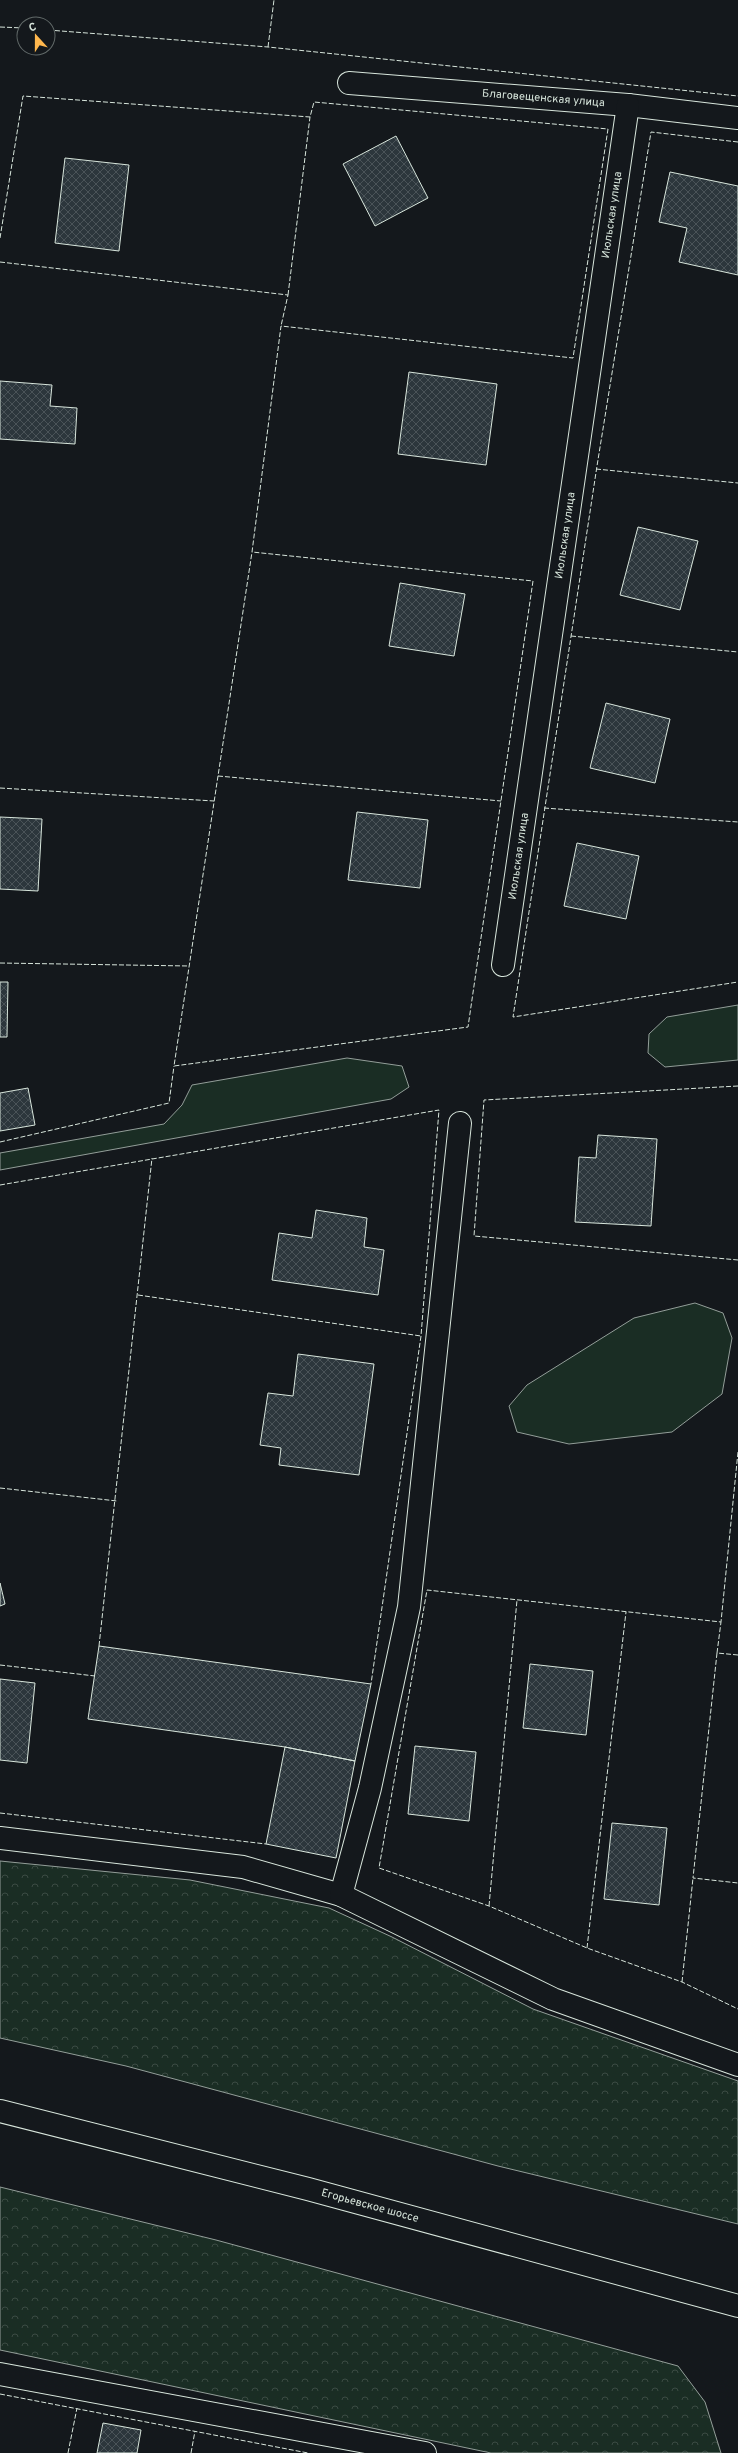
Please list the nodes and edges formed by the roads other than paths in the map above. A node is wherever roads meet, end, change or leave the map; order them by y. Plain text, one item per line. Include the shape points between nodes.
1 (349, 82) dead end
2 (628, 105) junction
3 (738, 118) edge
4 (503, 965) dead end
5 (460, 1123) dead end
6 (0, 1838) edge
7 (341, 1895) junction
8 (738, 2065) edge
9 (0, 2111) edge
10 (738, 2306) edge
11 (0, 2374) edge
12 (425, 2453) edge

1 - 2 street, Благовещенская улица
2 - 3 street, Благовещенская улица
2 - 4 street, Июльская улица
5 - 7 street via 409,1607 370,1788
6 - 7 street via 243,1867
7 - 8 street via 553,1999
9 - 10 street, Егорьевское шоссе via 308,2189
11 - 12 street

